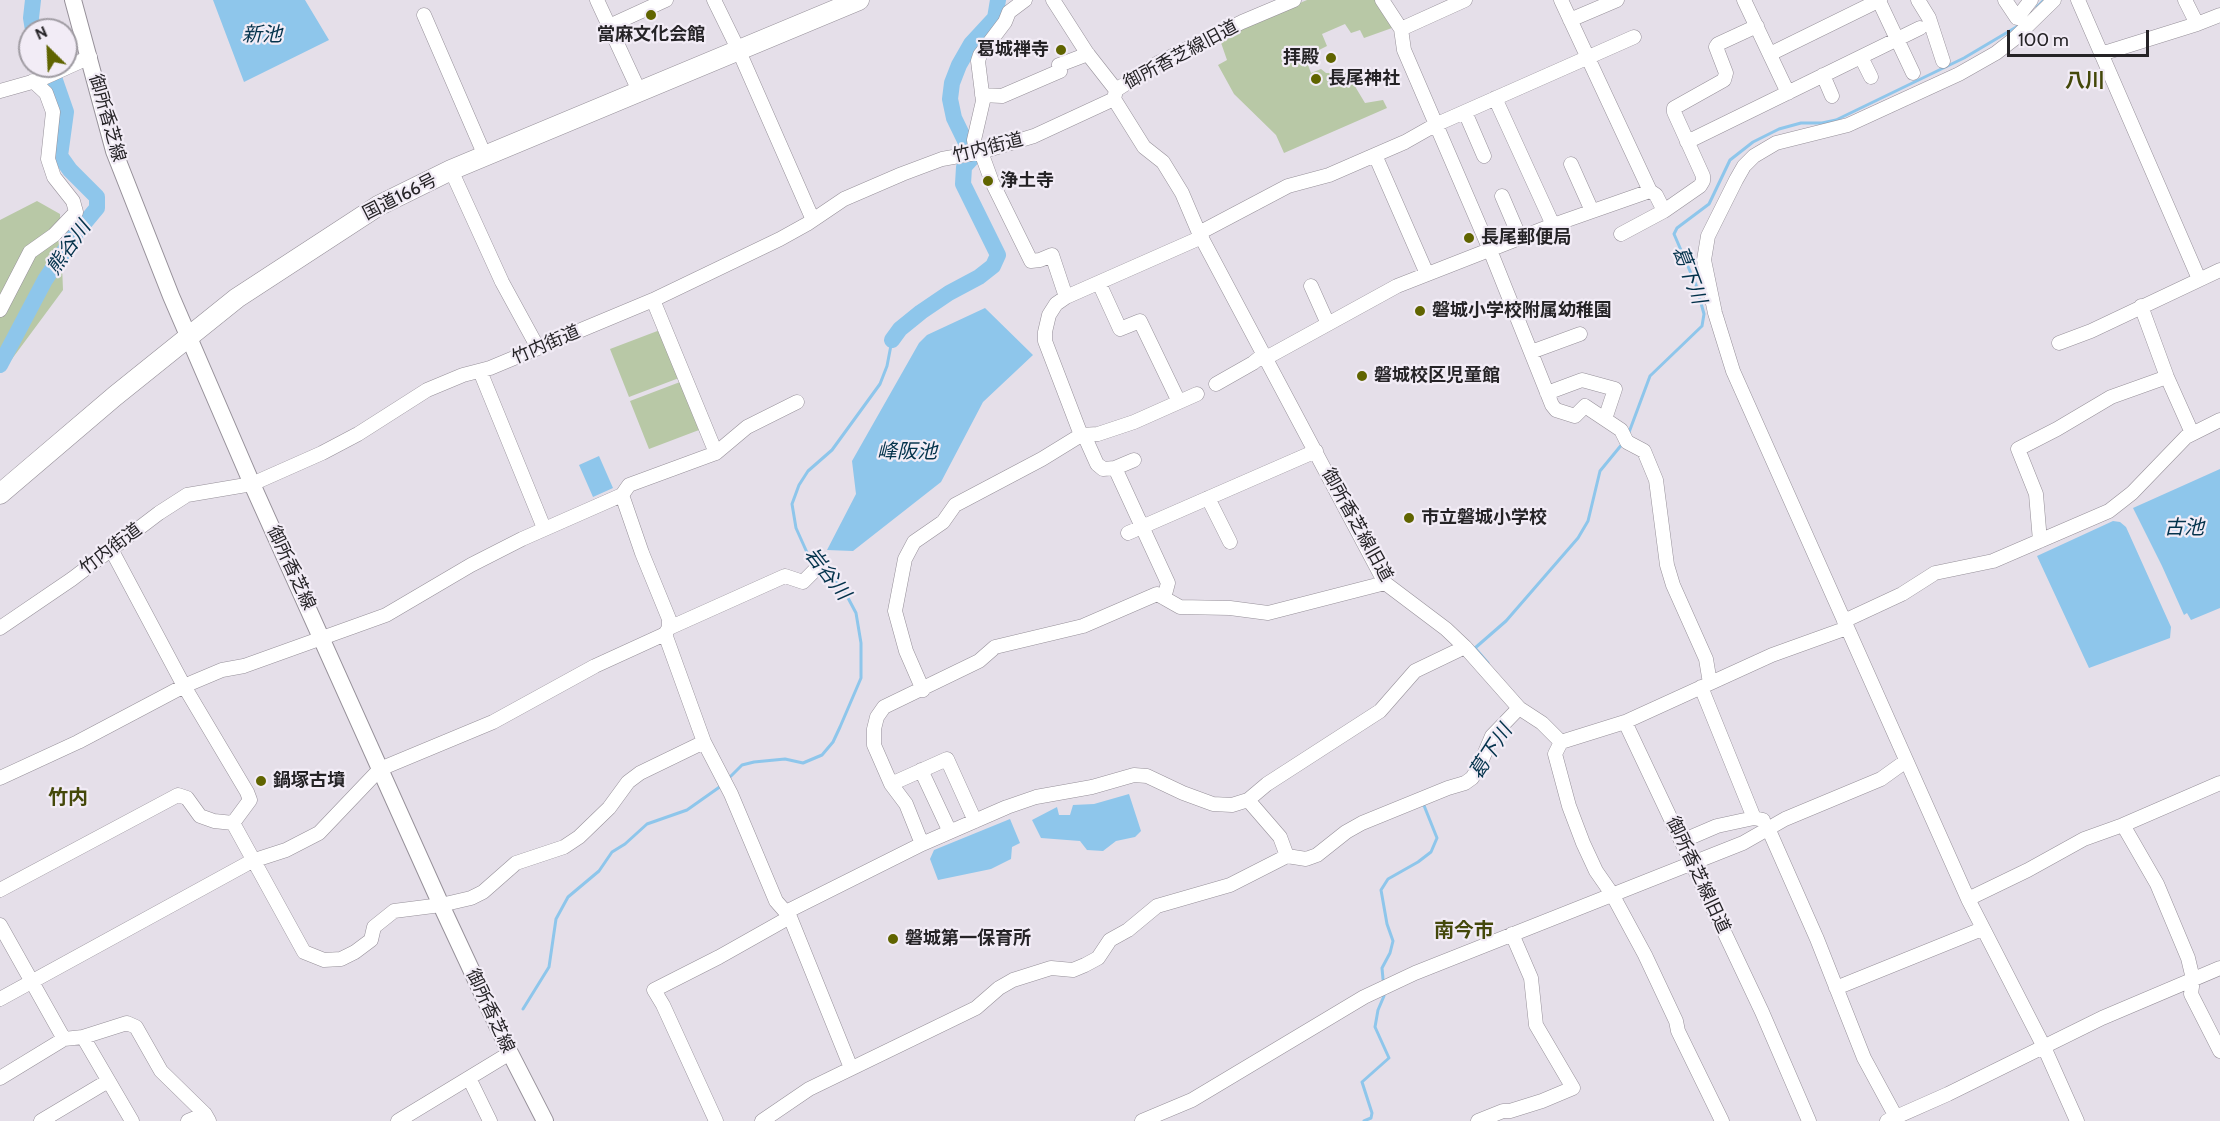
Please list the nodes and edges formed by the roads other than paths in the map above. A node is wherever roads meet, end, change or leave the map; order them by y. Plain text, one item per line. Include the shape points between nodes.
1 (73, 0) edge
2 (597, 0) edge
3 (666, 0) edge
4 (714, 0) edge
5 (859, 0) edge
6 (1025, 0) edge
7 (1053, 0) edge
8 (1294, 0) edge
9 (1382, 0) edge
10 (1465, 0) edge
11 (1561, 0) edge
12 (1617, 0) edge
13 (1744, 0) edge
14 (1880, 0) edge
15 (1918, 0) edge
16 (2005, 0) edge
17 (2031, 0) edge
18 (2054, 0) edge
19 (2185, 0) edge
20 (2082, 1) edge
21 (424, 15) dead end
22 (2220, 15) edge
23 (1570, 20) junction
24 (2197, 24) junction
25 (609, 26) junction
26 (1757, 26) junction
27 (1920, 28) dead end
28 (1401, 29) junction
29 (1634, 37) dead end
30 (1897, 39) junction
31 (738, 49) junction
32 (1088, 54) junction
33 (1770, 54) junction
34 (2101, 54) junction
35 (90, 57) junction
36 (1587, 57) junction
37 (1861, 57) junction
38 (1943, 61) dead end
39 (1913, 73) dead end
40 (1823, 75) junction
41 (1871, 77) dead end
42 (36, 81) junction
43 (0, 91) edge
44 (640, 93) junction
45 (1788, 93) junction
46 (1115, 94) junction
47 (982, 95) junction
48 (1832, 96) dead end
49 (1496, 98) junction
50 (1465, 112) junction
51 (1436, 125) junction
52 (1687, 141) junction
53 (975, 153) junction
54 (1375, 155) junction
55 (485, 156) junction
56 (1484, 156) dead end
57 (1570, 164) dead end
58 (451, 170) junction
59 (1650, 191) junction
60 (1502, 196) dead end
61 (1664, 210) junction
62 (1592, 211) junction
63 (813, 220) junction
64 (1553, 225) junction
65 (1621, 234) dead end
66 (1201, 235) junction
67 (1520, 238) junction
68 (1490, 250) junction
69 (2220, 270) edge
70 (1427, 274) junction
71 (2199, 279) junction
72 (1099, 283) junction
73 (1311, 286) dead end
74 (1066, 297) junction
75 (653, 300) junction
76 (2141, 306) junction
77 (0, 310) edge
78 (1328, 324) junction
79 (1580, 334) dead end
80 (189, 338) junction
81 (2059, 343) dead end
82 (538, 348) junction
83 (1531, 352) junction
84 (1265, 356) junction
85 (480, 371) junction
86 (2167, 377) junction
87 (1215, 384) dead end
88 (1547, 393) junction
89 (1197, 394) dead end
90 (797, 402) dead end
91 (1179, 402) junction
92 (1605, 419) junction
93 (2220, 420) edge
94 (2192, 433) junction
95 (1083, 435) junction
96 (1316, 451) junction
97 (716, 453) junction
98 (1134, 460) dead end
99 (1115, 468) junction
100 (252, 484) junction
101 (0, 494) edge
102 (622, 495) junction
103 (1208, 498) junction
104 (1142, 527) junction
105 (544, 528) junction
106 (1128, 533) dead end
107 (2040, 541) junction
108 (1230, 542) dead end
109 (111, 549) junction
110 (815, 570) dead end
111 (1385, 583) junction
112 (1164, 598) junction
113 (1845, 625) junction
114 (0, 628) edge
115 (667, 631) junction
116 (322, 637) junction
117 (1465, 647) junction
118 (1706, 685) junction
119 (184, 686) junction
120 (922, 690) junction
121 (1519, 708) junction
122 (1625, 722) junction
123 (704, 742) junction
124 (1561, 742) junction
125 (1906, 761) junction
126 (380, 769) junction
127 (921, 771) junction
128 (0, 778) edge
129 (2220, 783) edge
130 (891, 784) junction
131 (1248, 800) junction
132 (1754, 818) junction
133 (975, 821) junction
134 (233, 823) junction
135 (2123, 825) junction
136 (1773, 826) junction
137 (950, 832) junction
138 (1682, 841) junction
139 (922, 844) junction
140 (1287, 856) junction
141 (252, 861) junction
142 (1693, 864) junction
143 (0, 890) edge
144 (1612, 894) junction
145 (1968, 899) junction
146 (441, 905) junction
147 (788, 915) junction
148 (0, 925) edge
149 (1982, 929) junction
150 (1512, 934) junction
151 (2220, 968) edge
152 (2193, 979) junction
153 (33, 981) junction
154 (1836, 987) junction
155 (0, 999) edge
156 (82, 1037) junction
157 (64, 1039) junction
158 (2044, 1047) junction
159 (2220, 1051) edge
160 (510, 1053) junction
161 (851, 1068) junction
162 (0, 1078) edge
163 (469, 1078) junction
164 (108, 1081) junction
165 (207, 1118) edge
166 (1892, 1119) edge
167 (41, 1121) edge
168 (132, 1121) edge
169 (188, 1121) edge
170 (398, 1121) edge
171 (490, 1121) edge
172 (545, 1121) edge
173 (716, 1121) edge
174 (762, 1121) edge
175 (1142, 1121) edge
176 (1478, 1121) edge
177 (1722, 1121) edge
178 (1809, 1121) edge
179 (2077, 1121) edge

1 - 35 main road, 御所香芝線
2 - 25 street
3 - 25 street
4 - 31 street
5 - 31 highway, 国道166号
6 - 47 street via 1009,12 980,55
7 - 32 street
8 - 46 street, 御所香芝線旧道 via 1158,63
9 - 28 street
10 - 28 street
11 - 23 street
12 - 23 street
13 - 26 street
14 - 30 street
14 - 33 street
15 - 38 street via 1929,18
16 - 17 street via 2017,18
18 - 113 street via 2014,39 1959,74 1848,125 1765,148 1740,173 1708,237 1704,260 1726,354
19 - 24 street
20 - 34 street
21 - 55 street
22 - 24 street
23 - 36 street
24 - 34 street
25 - 44 street
26 - 33 street
26 - 52 street via 1716,47 1726,73 1724,80 1674,108
27 - 30 street
28 - 51 street via 1404,50
29 - 36 street
30 - 37 street
30 - 39 street
31 - 44 highway, 国道166号
31 - 63 street
32 - 46 street
32 - 47 street via 1059,64 1060,71 1002,96
33 - 45 street
34 - 71 street
35 - 42 street
35 - 80 main road, 御所香芝線 via 114,151
36 - 49 street
36 - 59 street
37 - 40 street
37 - 41 street
40 - 45 street
40 - 48 street
42 - 43 street
42 - 77 street via 54,112 48,159 54,177 74,201 76,212 30,252
44 - 55 highway, 国道166号
45 - 52 street
46 - 53 street, 竹内街道 via 1034,136
46 - 66 street, 御所香芝線旧道 via 1144,147 1168,170
47 - 53 street
49 - 50 street
49 - 64 street
50 - 51 street
50 - 56 street
51 - 54 street
51 - 68 street
52 - 61 street via 1703,181
53 - 63 street, 竹内街道 via 942,159 902,174 844,199
53 - 74 street via 1031,261 1052,255
54 - 66 street via 1329,175 1288,186
54 - 70 street
55 - 58 highway, 国道166号
57 - 62 street
58 - 80 highway, 国道166号 via 356,219 237,298
58 - 82 street via 502,282
59 - 61 street
59 - 62 street
60 - 67 street
61 - 65 street
62 - 64 street
63 - 75 street, 竹内街道
64 - 67 street
66 - 72 street
66 - 84 street, 御所香芝線旧道
67 - 68 street
68 - 70 street
68 - 83 street
69 - 71 street
70 - 78 street via 1387,290
71 - 76 street
72 - 74 street
72 - 91 street via 1120,329 1140,321
73 - 78 street
74 - 95 street via 1049,315 1045,341
75 - 82 street, 竹内街道
75 - 97 street
76 - 81 street
76 - 86 street
78 - 84 street
79 - 83 street
80 - 100 main road, 御所香芝線
80 - 101 highway, 国道166号
82 - 85 street, 竹内街道
83 - 88 street
84 - 87 street
84 - 96 street, 御所香芝線旧道
85 - 100 street, 竹内街道 via 427,390 358,434
85 - 105 street
86 - 94 street
86 - 107 street via 2110,397 2018,449 2036,494
88 - 92 street via 1556,410 1575,416 1585,406
88 - 92 street via 1582,380 1615,389
89 - 91 street
90 - 97 street via 747,427
91 - 95 street via 1116,428
92 - 118 street via 1644,451 1656,480 1667,565 1672,585 1706,659
93 - 94 street
94 - 107 street via 2117,505
95 - 99 street via 1097,464 1103,469
95 - 120 street via 955,505 944,522 914,542 905,559 895,611
96 - 103 street
96 - 111 street, 御所香芝線旧道
97 - 102 street via 628,485
98 - 99 street
99 - 104 street
100 - 109 street, 竹内街道 via 187,495
100 - 116 main road, 御所香芝線
102 - 105 street
102 - 115 street via 669,619
103 - 104 street
103 - 108 street
104 - 106 street
104 - 112 street via 1168,583
105 - 116 street via 386,615
107 - 113 street via 1983,564 1935,573
109 - 114 street, 竹内街道
109 - 119 street
110 - 115 street via 803,582 785,576
111 - 112 street via 1268,613 1180,607
111 - 117 street, 御所香芝線旧道
112 - 120 street via 1157,594 1083,626 995,646 978,661
113 - 118 street
113 - 125 street
115 - 123 street
115 - 126 street via 493,722
116 - 119 street
116 - 126 main road, 御所香芝線
117 - 121 street, 御所香芝線旧道
117 - 131 street via 1415,671 1380,711
118 - 122 street
118 - 132 street
119 - 128 street
119 - 134 street via 250,800
120 - 130 street via 884,707 877,717 874,745
121 - 124 street, 御所香芝線旧道
121 - 140 street via 1492,736 1479,767 1466,783 1362,823 1317,855
122 - 124 street
122 - 138 street, 御所香芝線旧道
123 - 146 street via 628,782 609,808 579,837 516,863 471,898
123 - 147 street via 731,794 776,901
124 - 144 street via 1555,754 1569,806 1596,871
125 - 136 street via 1881,779
125 - 145 street
126 - 141 street via 319,833
126 - 146 main road, 御所香芝線
127 - 130 street
127 - 133 street via 946,759
127 - 137 street
129 - 135 street
130 - 139 street via 906,804
131 - 133 street via 1232,805 1213,804 1147,776 1134,775 1036,797
131 - 140 street via 1280,837
132 - 136 street
132 - 138 street via 1717,826
133 - 137 street
134 - 141 street
134 - 143 street via 200,816 187,798 178,795
135 - 145 street via 2084,838
135 - 152 street via 2157,884
136 - 142 street
136 - 154 street
137 - 139 street
138 - 142 street, 御所香芝線旧道
139 - 147 street
140 - 161 street via 1230,885 1157,906 1110,940 1098,958 1085,965 1073,970 1051,968 1013,981 976,1008
141 - 146 street via 304,952 324,960 341,959 355,952 371,940 374,927 394,911
141 - 153 street
142 - 144 street
142 - 178 street, 御所香芝線旧道
144 - 150 street
144 - 177 street
145 - 149 street
146 - 160 main road, 御所香芝線
147 - 161 street
147 - 173 street via 654,990
148 - 153 street
149 - 154 street
149 - 158 street
150 - 175 street via 1364,997 1192,1100
150 - 176 street via 1531,978 1536,1025 1573,1088
151 - 152 street
152 - 158 street
152 - 159 street via 2191,994
153 - 155 street
153 - 157 street
154 - 166 street
156 - 157 street
156 - 164 street
156 - 165 street via 127,1023 136,1027 161,1071
157 - 162 street
158 - 166 street
158 - 179 street
160 - 163 street
160 - 172 main road, 御所香芝線
161 - 174 street via 809,1089
163 - 170 street
163 - 171 street
164 - 167 street
164 - 168 street
165 - 169 street

